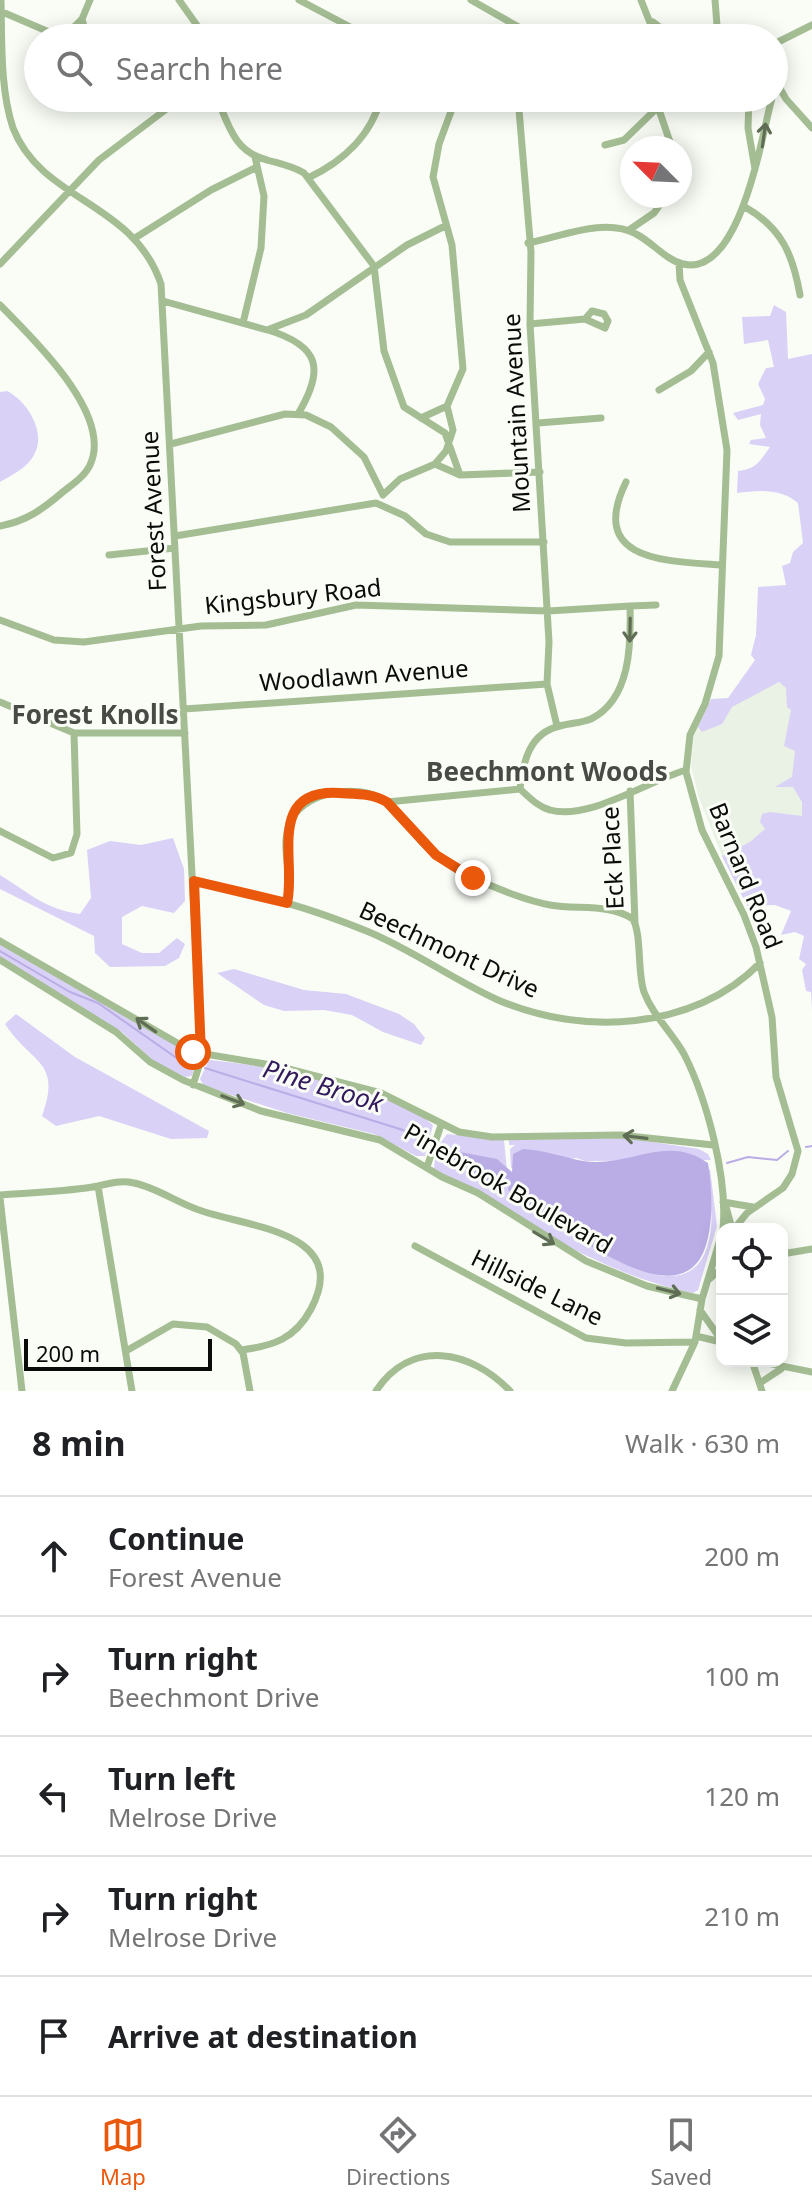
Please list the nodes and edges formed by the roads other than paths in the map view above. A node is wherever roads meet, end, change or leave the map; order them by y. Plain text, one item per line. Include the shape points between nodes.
1 (1, 0) edge
2 (90, 0) edge
3 (179, 0) edge
4 (299, 0) edge
5 (323, 0) edge
6 (471, 0) edge
7 (641, 0) edge
8 (715, 0) edge
9 (317, 9) junction
10 (0, 11) edge
11 (82, 19) junction
12 (651, 20) junction
13 (30, 24) edge
14 (77, 24) edge
15 (83, 24) edge
16 (196, 24) edge
17 (345, 24) edge
18 (511, 24) edge
19 (652, 24) edge
20 (656, 24) edge
21 (717, 24) edge
22 (812, 25) edge
23 (788, 37) edge
24 (3, 97) edge
25 (788, 105) edge
26 (162, 112) edge
27 (223, 112) edge
28 (376, 112) edge
29 (451, 112) edge
30 (519, 112) edge
31 (653, 112) edge
32 (658, 112) edge
33 (749, 112) edge
34 (770, 112) edge
35 (812, 128) edge
36 (668, 136) edge
37 (605, 145) dead end
38 (255, 157) junction
39 (255, 168) junction
40 (755, 171) junction
41 (308, 178) junction
42 (68, 191) junction
43 (745, 207) junction
44 (658, 208) edge
45 (445, 226) junction
46 (629, 230) junction
47 (135, 238) junction
48 (0, 243) edge
49 (528, 243) junction
50 (9, 250) junction
51 (679, 263) junction
52 (0, 264) edge
53 (374, 266) junction
54 (800, 295) dead end
55 (163, 301) junction
56 (0, 305) edge
57 (585, 319) dead end
58 (243, 323) junction
59 (530, 324) junction
60 (267, 330) junction
61 (709, 352) junction
62 (659, 390) dead end
63 (447, 406) junction
64 (298, 414) junction
65 (421, 418) junction
66 (601, 418) dead end
67 (538, 423) junction
68 (449, 440) junction
69 (171, 444) junction
70 (435, 464) junction
71 (540, 472) junction
72 (460, 475) junction
73 (626, 482) dead end
74 (383, 495) junction
75 (376, 503) junction
76 (0, 526) edge
77 (175, 536) junction
78 (544, 542) junction
79 (175, 548) junction
80 (109, 555) dead end
81 (722, 565) junction
82 (656, 605) dead end
83 (630, 606) junction
84 (548, 611) junction
85 (0, 620) edge
86 (180, 630) junction
87 (547, 684) junction
88 (0, 702) edge
89 (184, 709) junction
90 (557, 726) junction
91 (74, 733) junction
92 (185, 733) junction
93 (686, 770) junction
94 (520, 789) junction
95 (630, 791) junction
96 (387, 802) junction
97 (0, 831) edge
98 (194, 881) junction
99 (287, 903) junction
100 (635, 923) junction
101 (0, 941) edge
102 (0, 960) edge
103 (760, 963) junction
104 (658, 1018) junction
105 (201, 1055) junction
106 (193, 1085) junction
107 (441, 1125) junction
108 (713, 1145) junction
109 (427, 1167) junction
110 (98, 1186) junction
111 (0, 1197) edge
112 (723, 1202) junction
113 (755, 1207) junction
114 (722, 1223) edge
115 (732, 1223) edge
116 (739, 1223) edge
117 (415, 1246) dead end
118 (812, 1249) edge
119 (788, 1253) edge
120 (716, 1260) edge
121 (716, 1274) edge
122 (707, 1282) junction
123 (702, 1299) junction
124 (700, 1309) junction
125 (716, 1333) edge
126 (696, 1339) junction
127 (716, 1341) edge
128 (241, 1350) junction
129 (126, 1351) junction
130 (756, 1367) edge
131 (774, 1367) edge
132 (781, 1369) junction
133 (812, 1372) edge
134 (761, 1387) edge
135 (22, 1391) edge
136 (132, 1391) edge
137 (250, 1391) edge
138 (376, 1391) edge
139 (510, 1391) edge
140 (672, 1391) edge

1 - 10 street, Forest Avenue
2 - 11 street
3 - 16 street
4 - 9 street
5 - 9 street
6 - 18 street
7 - 12 street
8 - 21 street
9 - 17 street
10 - 13 street
10 - 24 street, Forest Avenue
11 - 14 street
11 - 15 street
12 - 19 street
12 - 20 street
22 - 23 street
24 - 42 street, Forest Avenue via 25,152
25 - 35 street
26 - 42 street
27 - 38 street via 239,147
28 - 41 street via 351,151
29 - 45 street via 433,177 446,213
30 - 49 street, Mountain Avenue
31 - 37 street via 624,140
32 - 36 street
33 - 40 street
40 -> 34 street
38 - 39 street
38 - 41 street via 291,165
39 - 47 street
39 - 58 street via 264,196 261,248
40 - 43 street
41 - 53 street
42 - 47 street, Forest Avenue via 105,212
42 - 50 street
43 - 51 street via 703,261
43 - 54 street via 778,231 791,256
44 - 46 street
45 - 53 street
45 - 63 street via 454,259 463,369
46 - 49 street via 589,230
46 - 51 street
47 - 55 street, Forest Avenue via 156,269
48 - 50 street
49 - 59 street, Mountain Avenue
50 - 52 street
51 - 61 street, Barnard Road via 680,280
53 - 60 street via 306,315
53 - 65 street via 384,351 404,407
55 - 58 street
55 - 69 street, Forest Avenue
56 - 76 street via 81,399 90,421 93,456 86,472 28,520
57 - 59 street
58 - 60 street
59 - 67 street, Mountain Avenue
60 - 64 street via 302,344 313,359 314,380
61 - 62 street via 691,371
61 - 81 street, Barnard Road via 727,450
63 - 65 street
63 - 68 street via 453,430
64 - 69 street
64 - 74 street via 331,427 364,457
65 - 68 street
66 - 67 street
67 - 71 street, Mountain Avenue
68 - 70 street
68 - 72 street
69 - 77 street, Forest Avenue
70 - 72 street
70 - 74 street via 400,479
71 - 72 street
71 - 78 street, Mountain Avenue
73 - 81 street via 614,519 619,535 633,550 647,557
74 - 75 street
75 - 77 street
75 - 78 street via 405,516 426,534 450,542
77 - 79 street, Forest Avenue
78 - 84 street, Mountain Avenue
79 - 80 street
79 - 86 street, Forest Avenue
81 - 93 street, Barnard Road via 718,661 690,735
82 - 83 street, Kingsbury Road
83 - 84 street, Kingsbury Road
83 -> 90 street via 629,656 621,684 601,712
84 - 86 street, Kingsbury Road via 356,605 266,625
84 - 87 street, Mountain Avenue
85 - 86 street, Kingsbury Road via 54,640 84,642
86 - 89 street, Forest Avenue
87 - 89 street, Woodlawn Avenue
87 - 90 street, Mountain Avenue
88 - 91 street
89 - 92 street, Forest Avenue
90 - 94 street via 538,737 527,753
91 - 92 street
91 - 97 street via 77,834 71,853 53,858
92 - 98 street, Forest Avenue
93 - 95 street
93 - 103 street, Barnard Road via 701,826 744,915
94 - 95 street via 542,807 559,812 592,807
94 - 96 street
95 - 100 street, Eck Place
96 - 99 street via 363,794 324,793 297,810 286,834
96 - 100 street via 436,855 473,878 546,904 610,909
98 - 99 street, Beechmont Drive
98 - 105 street, Forest Avenue
99 - 104 street, Beechmont Drive via 385,939 523,1009 583,1021
100 - 104 street, Eck Place via 638,971
105 -> 101 street, Pinebrook Boulevard
102 - 106 street, Pinebrook Boulevard via 116,1032 156,1066
103 - 104 street, Beechmont Drive via 720,994
103 - 113 street, Barnard Road via 772,1017 776,1077 798,1151 783,1188
104 - 108 street via 689,1065
105 - 106 street, Forest Avenue
105 - 107 street, Pinebrook Boulevard via 277,1066 374,1091
106 -> 109 street, Pinebrook Boulevard via 272,1114 361,1133
108 -> 107 street, Pinebrook Boulevard via 588,1134 492,1137
107 - 109 street
108 - 112 street
109 -> 123 street, Pinebrook Boulevard via 586,1261 647,1286
110 - 111 street
110 - 128 street via 135,1183 226,1220 279,1230 305,1247 319,1268 320,1283 309,1313 285,1340
110 - 129 street
111 - 135 street
112 - 113 street
112 - 114 street
112 - 115 street
113 - 116 street, Barnard Road
117 - 126 street, Hillside Lane via 586,1338 626,1343
118 - 119 street
120 - 122 street
121 - 122 street
122 - 123 street
123 - 124 street
124 - 125 street
124 - 126 street
126 - 127 street, Hillside Lane
126 - 140 street
128 - 129 street via 207,1327 187,1323 173,1324
128 - 137 street
129 - 136 street
130 - 134 street
131 - 132 street
132 - 133 street
132 - 134 street
138 - 139 street via 404,1364 435,1354 468,1359

